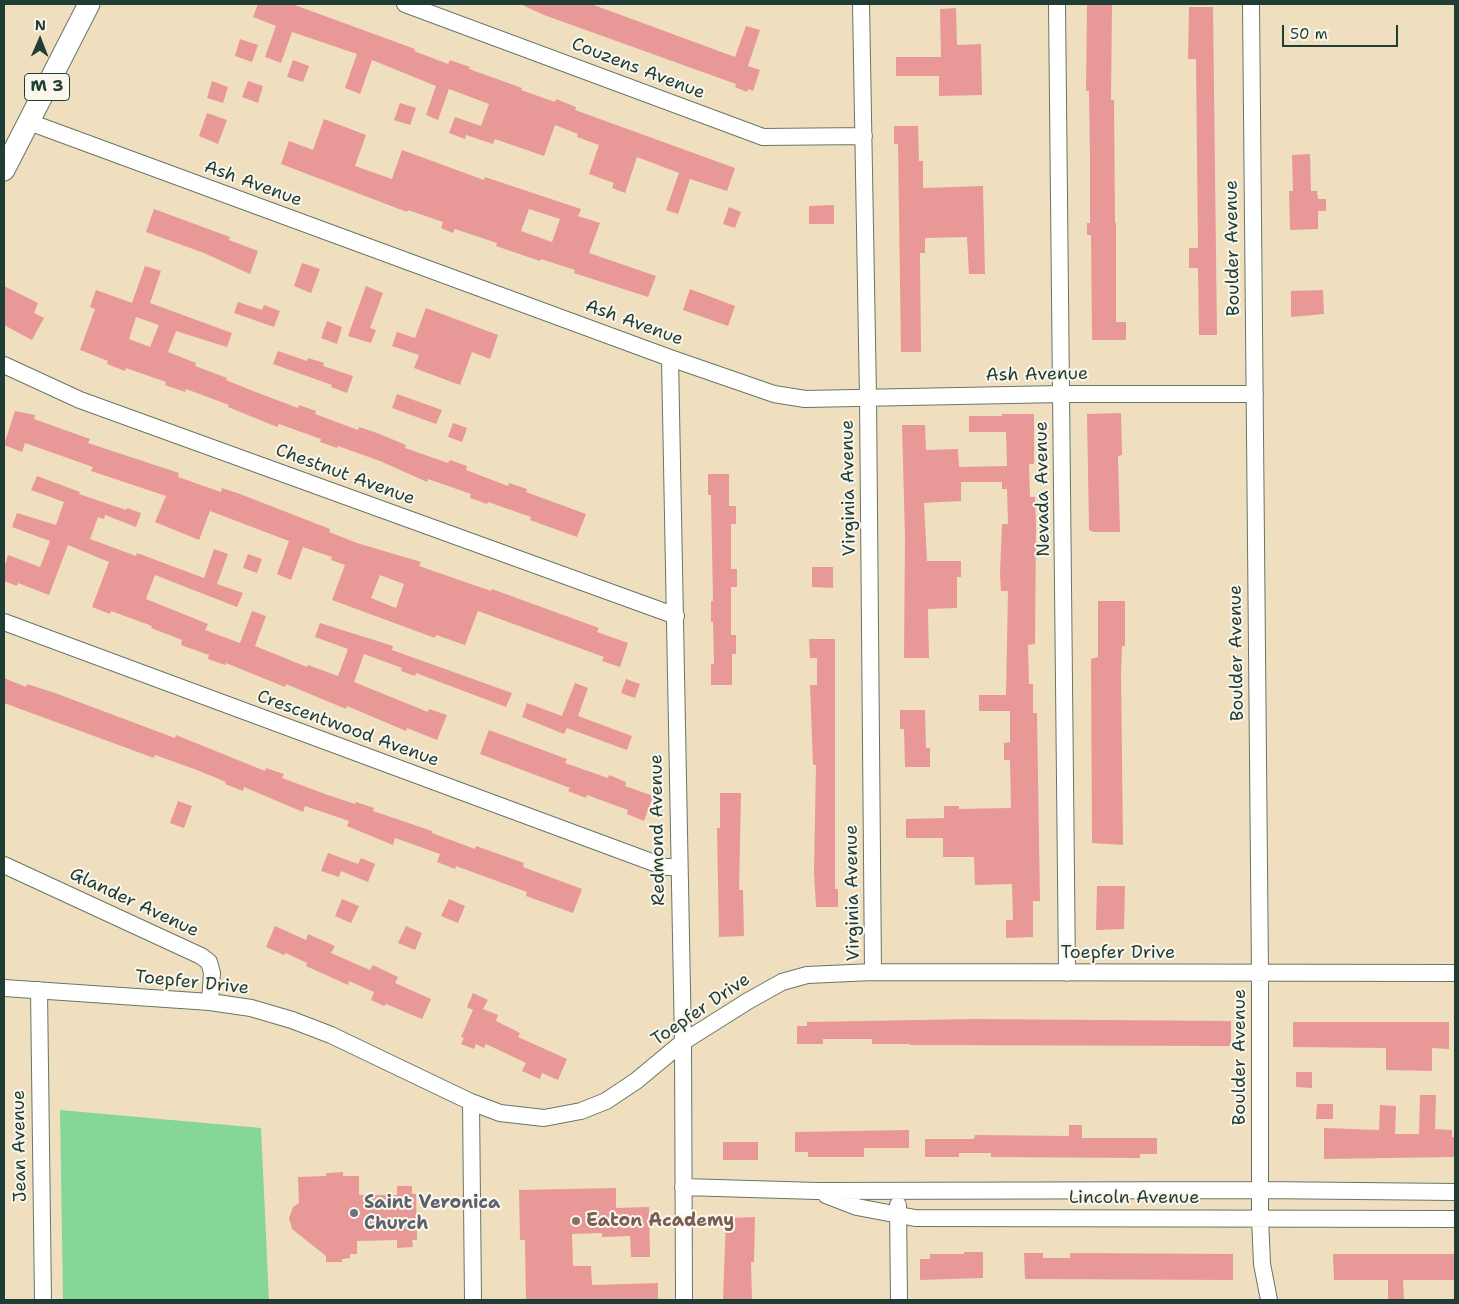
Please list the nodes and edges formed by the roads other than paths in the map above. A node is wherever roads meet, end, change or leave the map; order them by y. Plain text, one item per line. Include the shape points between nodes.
1 (89, 4) edge
2 (405, 4) edge
3 (861, 4) edge
4 (1057, 4) edge
5 (1251, 4) edge
6 (29, 122) junction
7 (864, 136) junction
8 (4, 170) edge
9 (670, 358) junction
10 (4, 365) edge
11 (1062, 394) junction
12 (1255, 394) junction
13 (868, 397) junction
14 (676, 616) junction
15 (4, 622) edge
16 (4, 865) edge
17 (679, 867) junction
18 (873, 972) junction
19 (1067, 973) junction
20 (1260, 973) junction
21 (1455, 973) edge
22 (4, 988) edge
23 (39, 990) junction
24 (210, 1002) junction
25 (683, 1042) junction
26 (471, 1102) junction
27 (683, 1187) junction
28 (1260, 1190) junction
29 (817, 1191) junction
30 (898, 1192) junction
31 (1455, 1192) edge
32 (898, 1216) junction
33 (1260, 1218) junction
34 (1455, 1219) edge
35 (43, 1300) edge
36 (473, 1300) edge
37 (684, 1300) edge
38 (899, 1300) edge
39 (1269, 1300) edge

1 - 6 main road, M 3
2 - 7 street, Couzens Avenue via 763,137
3 - 7 street, Virginia Avenue
4 - 11 street, Nevada Avenue
5 - 12 street, Boulder Avenue
6 - 8 main road, M 3
6 - 9 street, Ash Avenue
7 - 13 street, Virginia Avenue
9 - 13 street, Ash Avenue via 774,394 805,399
9 - 14 street, Redmond Avenue
10 - 14 street, Chestnut Avenue via 80,400
11 - 12 street, Ash Avenue
11 - 13 street, Ash Avenue
11 - 19 street, Nevada Avenue
12 - 20 street, Boulder Avenue
13 - 18 street, Virginia Avenue
14 - 17 street, Redmond Avenue
15 - 17 street, Crescentwood Avenue via 665,867
16 - 24 street, Glander Avenue via 201,956 209,962 212,973
17 - 25 street, Redmond Avenue
18 - 19 street, Toepfer Drive
18 - 25 street, Toepfer Drive via 823,973 782,982
19 - 20 street, Toepfer Drive
20 - 21 street, Toepfer Drive
20 - 28 street, Boulder Avenue
22 - 23 street, Toepfer Drive
23 - 24 street, Toepfer Drive
23 - 35 street, Jean Avenue
24 - 26 street, Toepfer Drive via 251,1008 292,1020
25 - 26 street, Toepfer Drive via 636,1081 606,1101 581,1111 544,1118 520,1117
25 - 27 street, Redmond Avenue
26 - 36 street
27 - 29 street, Lincoln Avenue
27 - 37 street, Redmond Avenue
28 - 30 street, Lincoln Avenue
28 - 31 street, Lincoln Avenue
28 - 33 street, Boulder Avenue
29 - 30 street, Lincoln Avenue
29 - 32 street, Lincoln Avenue via 857,1208
30 - 32 street
32 - 33 street, Lincoln Avenue
32 - 38 street
33 - 34 street, Lincoln Avenue
33 - 39 street, Boulder Avenue via 1262,1264

